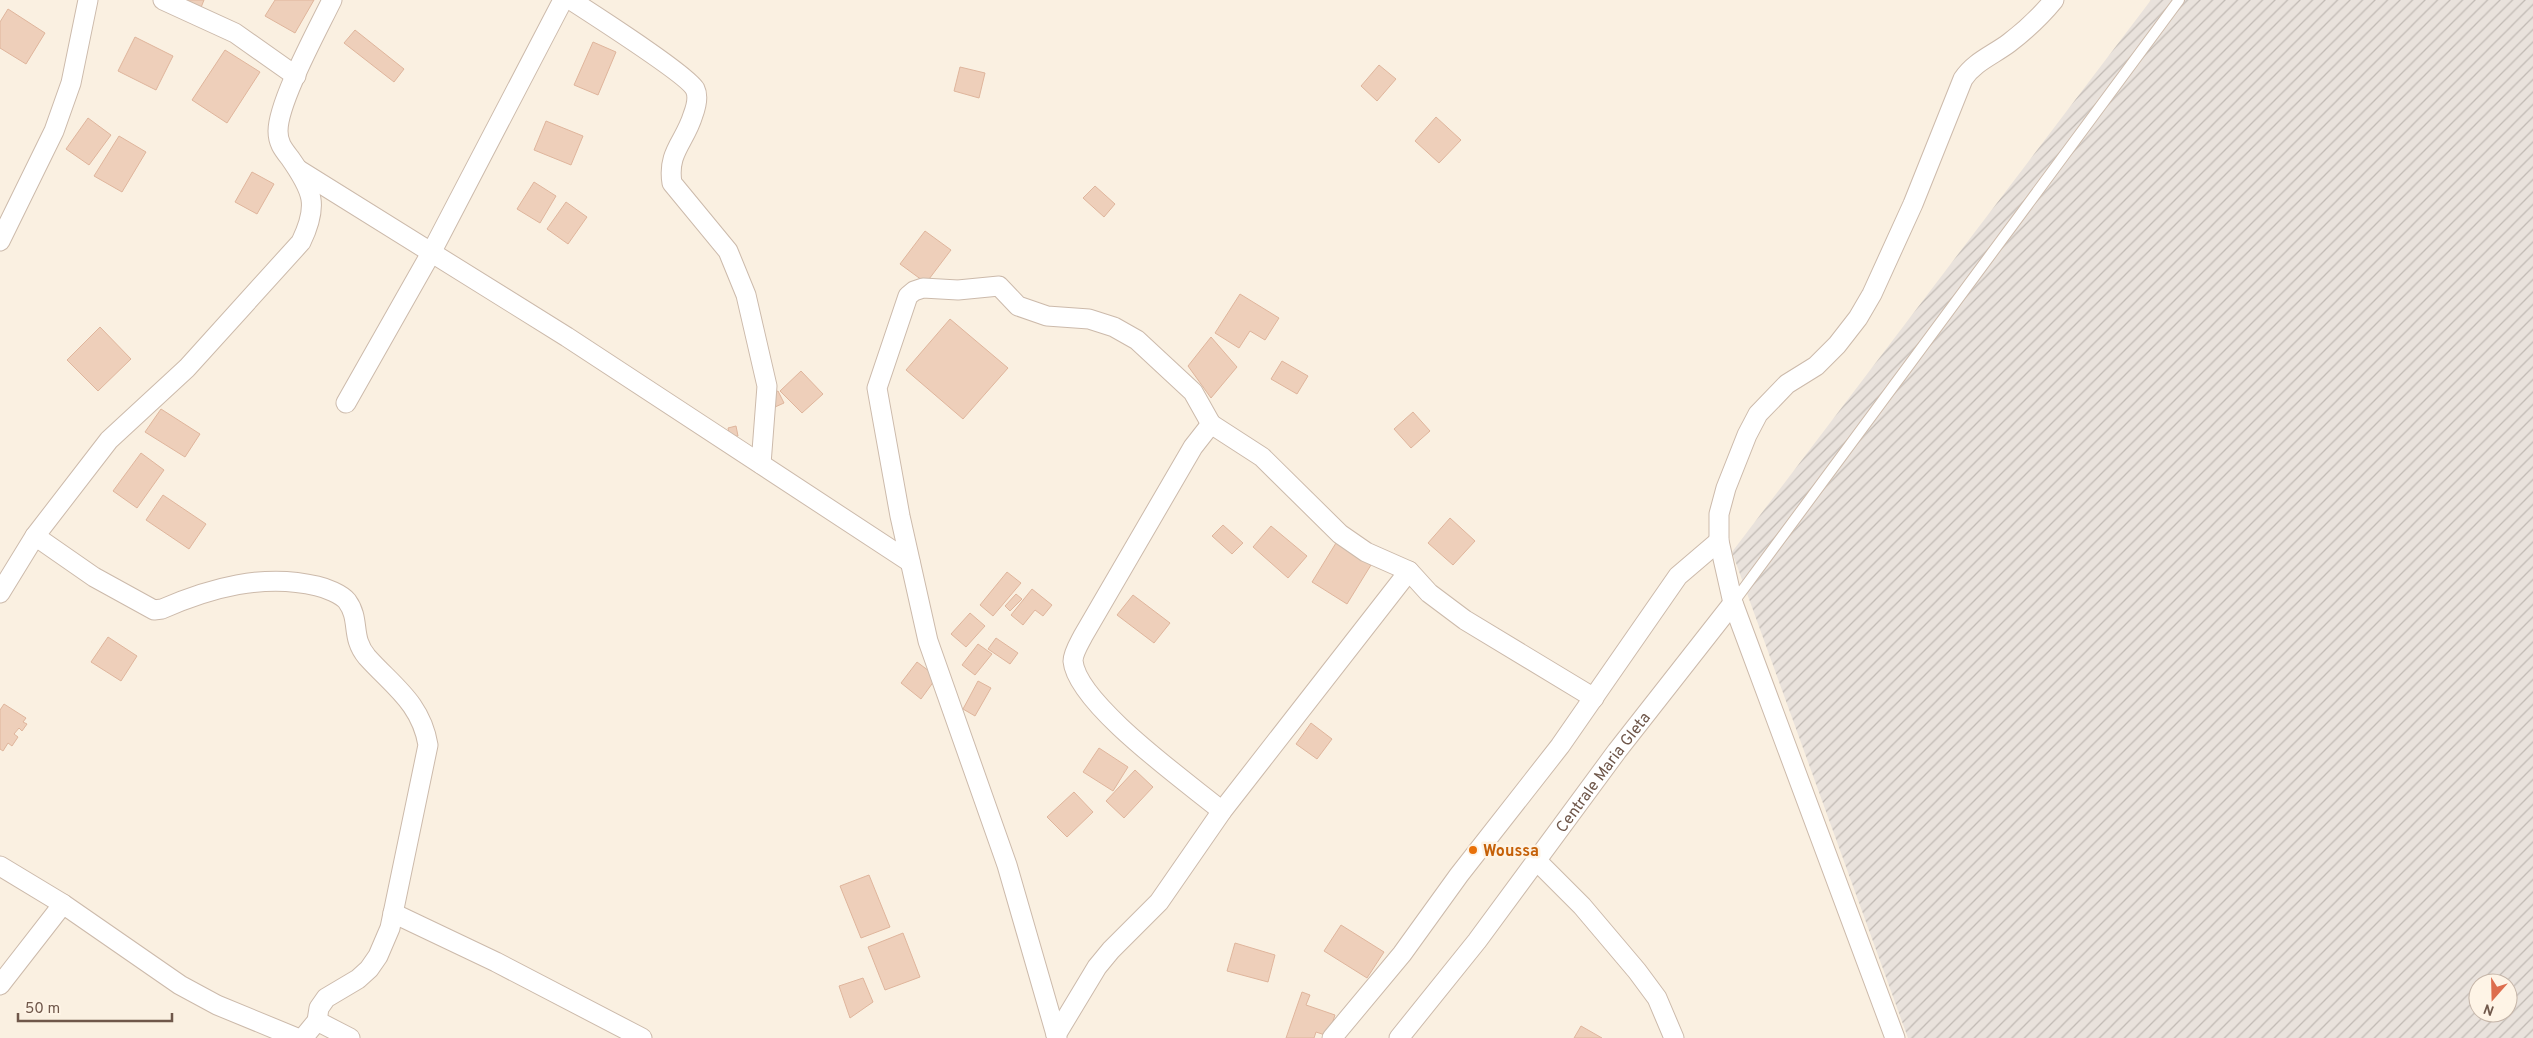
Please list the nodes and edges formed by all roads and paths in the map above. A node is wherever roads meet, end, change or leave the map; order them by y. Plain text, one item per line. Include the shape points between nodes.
1 (88, 0) edge
2 (163, 0) edge
3 (332, 0) edge
4 (563, 0) edge
5 (571, 0) edge
6 (2054, 0) edge
7 (2180, 0) edge
8 (296, 76) junction
9 (298, 170) junction
10 (0, 241) edge
11 (431, 253) junction
12 (346, 403) dead end
13 (1211, 424) junction
14 (761, 464) junction
15 (35, 536) junction
16 (1720, 541) junction
17 (910, 562) junction
18 (1409, 572) junction
19 (0, 593) edge
20 (1733, 603) junction
21 (1594, 698) junction
22 (1222, 811) junction
23 (1537, 861) junction
24 (0, 866) edge
25 (63, 904) junction
26 (393, 913) junction
27 (0, 985) edge
28 (317, 1021) junction
29 (1056, 1037) edge
30 (297, 1038) edge
31 (303, 1038) edge
32 (350, 1038) edge
33 (642, 1038) edge
34 (1332, 1038) edge
35 (1400, 1038) edge
36 (1674, 1038) edge
37 (1895, 1038) edge

1 - 10 street via 71,83 54,131
2 - 8 street via 235,33
3 - 8 street
4 - 11 street
5 - 14 street via 695,88 697,100 692,117 673,154 672,183 728,251 746,294 767,386
6 - 16 street via 2032,26 1979,62 1963,79 1913,204 1858,318 1816,366 1787,384 1758,414 1726,488 1719,514
7 - 20 lane
8 - 9 street via 278,129 279,143
9 - 11 street
9 - 15 street via 313,200 310,222 302,242 187,368 109,440
11 - 12 street
11 - 14 street
13 - 17 street via 1194,392 1137,340 1114,326 1030,311 1018,306 999,286 914,291 908,296 878,388
13 - 18 street via 1262,457 1340,534 1366,552
13 - 22 street via 1193,447 1083,636 1073,659 1080,684 1109,718
14 - 17 street
15 - 19 street
15 - 26 street via 94,577 154,610 239,583 293,580 325,588 346,600 354,615 358,646 405,693 426,730 428,745
16 - 20 street
16 - 21 street via 1678,576
17 - 29 street via 928,641 1007,865
18 - 21 street via 1429,593 1465,620
18 - 22 street
20 - 23 street, Centrale Maria Gleta via 1617,751
20 - 37 street
21 - 34 street via 1402,954
22 - 29 street via 1159,902 1097,967
23 - 35 street, Centrale Maria Gleta
23 - 36 street via 1582,906 1638,971 1657,998
24 - 25 street
25 - 27 street
25 - 30 street via 180,985 217,1005
26 - 28 street via 378,956 358,979 326,998 319,1008
26 - 33 street
28 - 31 street
28 - 32 street

